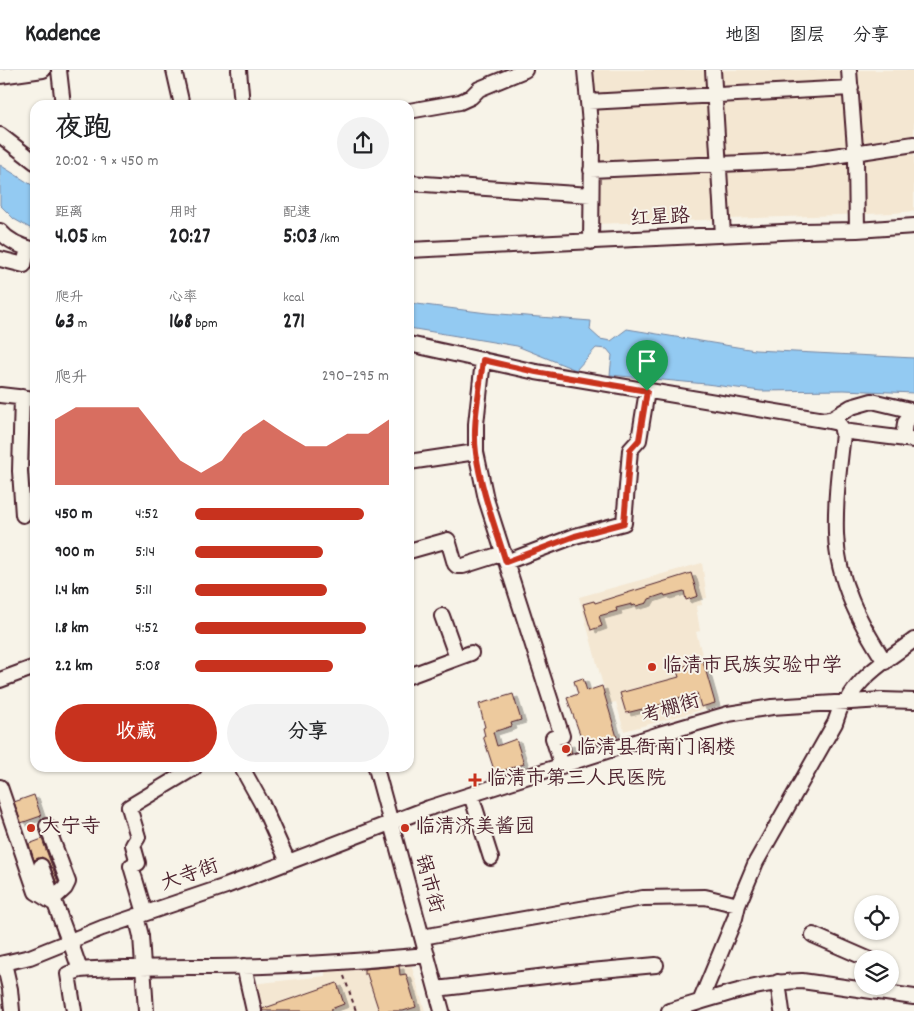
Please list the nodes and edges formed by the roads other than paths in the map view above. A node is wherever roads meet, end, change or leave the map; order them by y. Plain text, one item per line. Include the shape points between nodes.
1 (44, 70) edge
2 (59, 70) edge
3 (174, 70) edge
4 (238, 70) edge
5 (525, 70) edge
6 (585, 70) edge
7 (713, 70) edge
8 (849, 70) edge
9 (0, 76) edge
10 (851, 88) junction
11 (714, 95) junction
12 (62, 100) edge
13 (181, 100) edge
14 (241, 100) edge
15 (588, 102) junction
16 (414, 110) edge
17 (0, 135) edge
18 (914, 144) edge
19 (856, 153) junction
20 (30, 158) edge
21 (719, 164) junction
22 (592, 170) junction
23 (414, 183) edge
24 (591, 195) junction
25 (914, 226) edge
26 (857, 230) junction
27 (0, 231) edge
28 (723, 235) junction
29 (591, 242) junction
30 (30, 249) edge
31 (414, 250) edge
32 (30, 251) edge
33 (0, 259) edge
34 (414, 345) edge
35 (483, 360) junction
36 (647, 391) junction
37 (0, 395) edge
38 (28, 398) edge
39 (914, 411) edge
40 (824, 420) junction
41 (842, 431) junction
42 (909, 440) edge
43 (476, 452) junction
44 (414, 461) edge
45 (23, 514) dead end
46 (414, 550) edge
47 (505, 557) junction
48 (442, 616) dead end
49 (914, 640) edge
50 (471, 653) dead end
51 (457, 658) junction
52 (885, 662) junction
53 (30, 669) edge
54 (414, 674) edge
55 (0, 680) edge
56 (914, 701) edge
57 (844, 702) junction
58 (562, 766) junction
59 (187, 772) edge
60 (244, 772) edge
61 (377, 772) edge
62 (0, 788) edge
63 (471, 795) junction
64 (391, 823) junction
65 (47, 826) dead end
66 (491, 858) dead end
67 (288, 862) junction
68 (41, 866) dead end
69 (54, 902) junction
70 (738, 905) junction
71 (141, 914) junction
72 (813, 936) dead end
73 (422, 937) junction
74 (70, 941) junction
75 (854, 953) edge
76 (427, 955) junction
77 (2, 963) edge
78 (244, 966) junction
79 (656, 966) dead end
80 (143, 968) junction
81 (80, 970) junction
82 (778, 982) junction
83 (854, 987) edge
84 (436, 989) junction
85 (899, 993) edge
86 (914, 997) edge
87 (700, 1002) junction
88 (12, 1011) edge
89 (74, 1011) edge
90 (146, 1011) edge
91 (254, 1011) edge
92 (442, 1011) edge
93 (668, 1011) edge
94 (782, 1011) edge

1 - 9 street
2 - 12 street
3 - 13 street
4 - 14 street
5 - 16 street via 479,89 460,102
6 - 15 street
7 - 11 street
8 - 10 street
10 - 11 street
10 - 19 street
11 - 15 street
11 - 21 street
15 - 22 street
17 - 20 street
18 - 19 street
19 - 21 street via 807,160
19 - 26 street
21 - 22 street
21 - 28 street
22 - 24 street
23 - 24 street
24 - 29 street
25 - 26 street, 红星路
26 - 28 street, 红星路
27 - 30 street via 6,238
28 - 29 street, 红星路
29 - 31 street, 红星路
32 - 33 street via 24,265
34 - 35 street
35 - 36 street
35 - 43 street
36 - 40 street
36 - 47 street via 639,440 630,450 624,523
37 - 38 street
38 - 45 street via 20,461
39 - 40 street via 872,401
39 - 42 street via 905,422
40 - 41 street via 838,423
41 - 42 street
41 - 52 street via 836,494 838,555 850,599 863,628
43 - 44 street
43 - 47 street via 486,499
46 - 47 street via 448,540 457,566
47 - 58 street via 562,736 553,738
48 - 51 street
49 - 52 street
50 - 51 street
51 - 54 street
52 - 57 street via 861,681
53 - 55 street
56 - 57 street, 考棚街
57 - 58 street, 考棚街 via 728,714
57 - 70 street via 756,862
58 - 63 street, 考棚街
59 - 71 street via 129,807 138,837 132,845 138,863 131,866
60 - 67 street
61 - 64 street, 锅市街
62 - 69 street via 36,892
63 - 64 street, 考棚街
63 - 66 street
64 - 67 street, 大寺街
64 - 73 street, 锅市街
65 - 69 street via 68,882
67 - 71 street, 大寺街
68 - 69 street
69 - 74 street
70 - 73 street via 705,898 643,898
70 - 87 street
71 - 74 street, 大寺街
71 - 80 street
72 - 75 street
73 - 76 street, 锅市街
74 - 77 street, 大寺街 via 30,957
74 - 81 street
76 - 78 street
76 - 84 street, 锅市街
77 - 88 street via 10,989
78 - 80 street
78 - 91 street
79 - 84 street
80 - 81 street
80 - 90 street
81 - 89 street via 68,974
82 - 83 street
82 - 87 street
82 - 94 street
84 - 92 street, 锅市街
85 - 86 street
87 - 93 street

